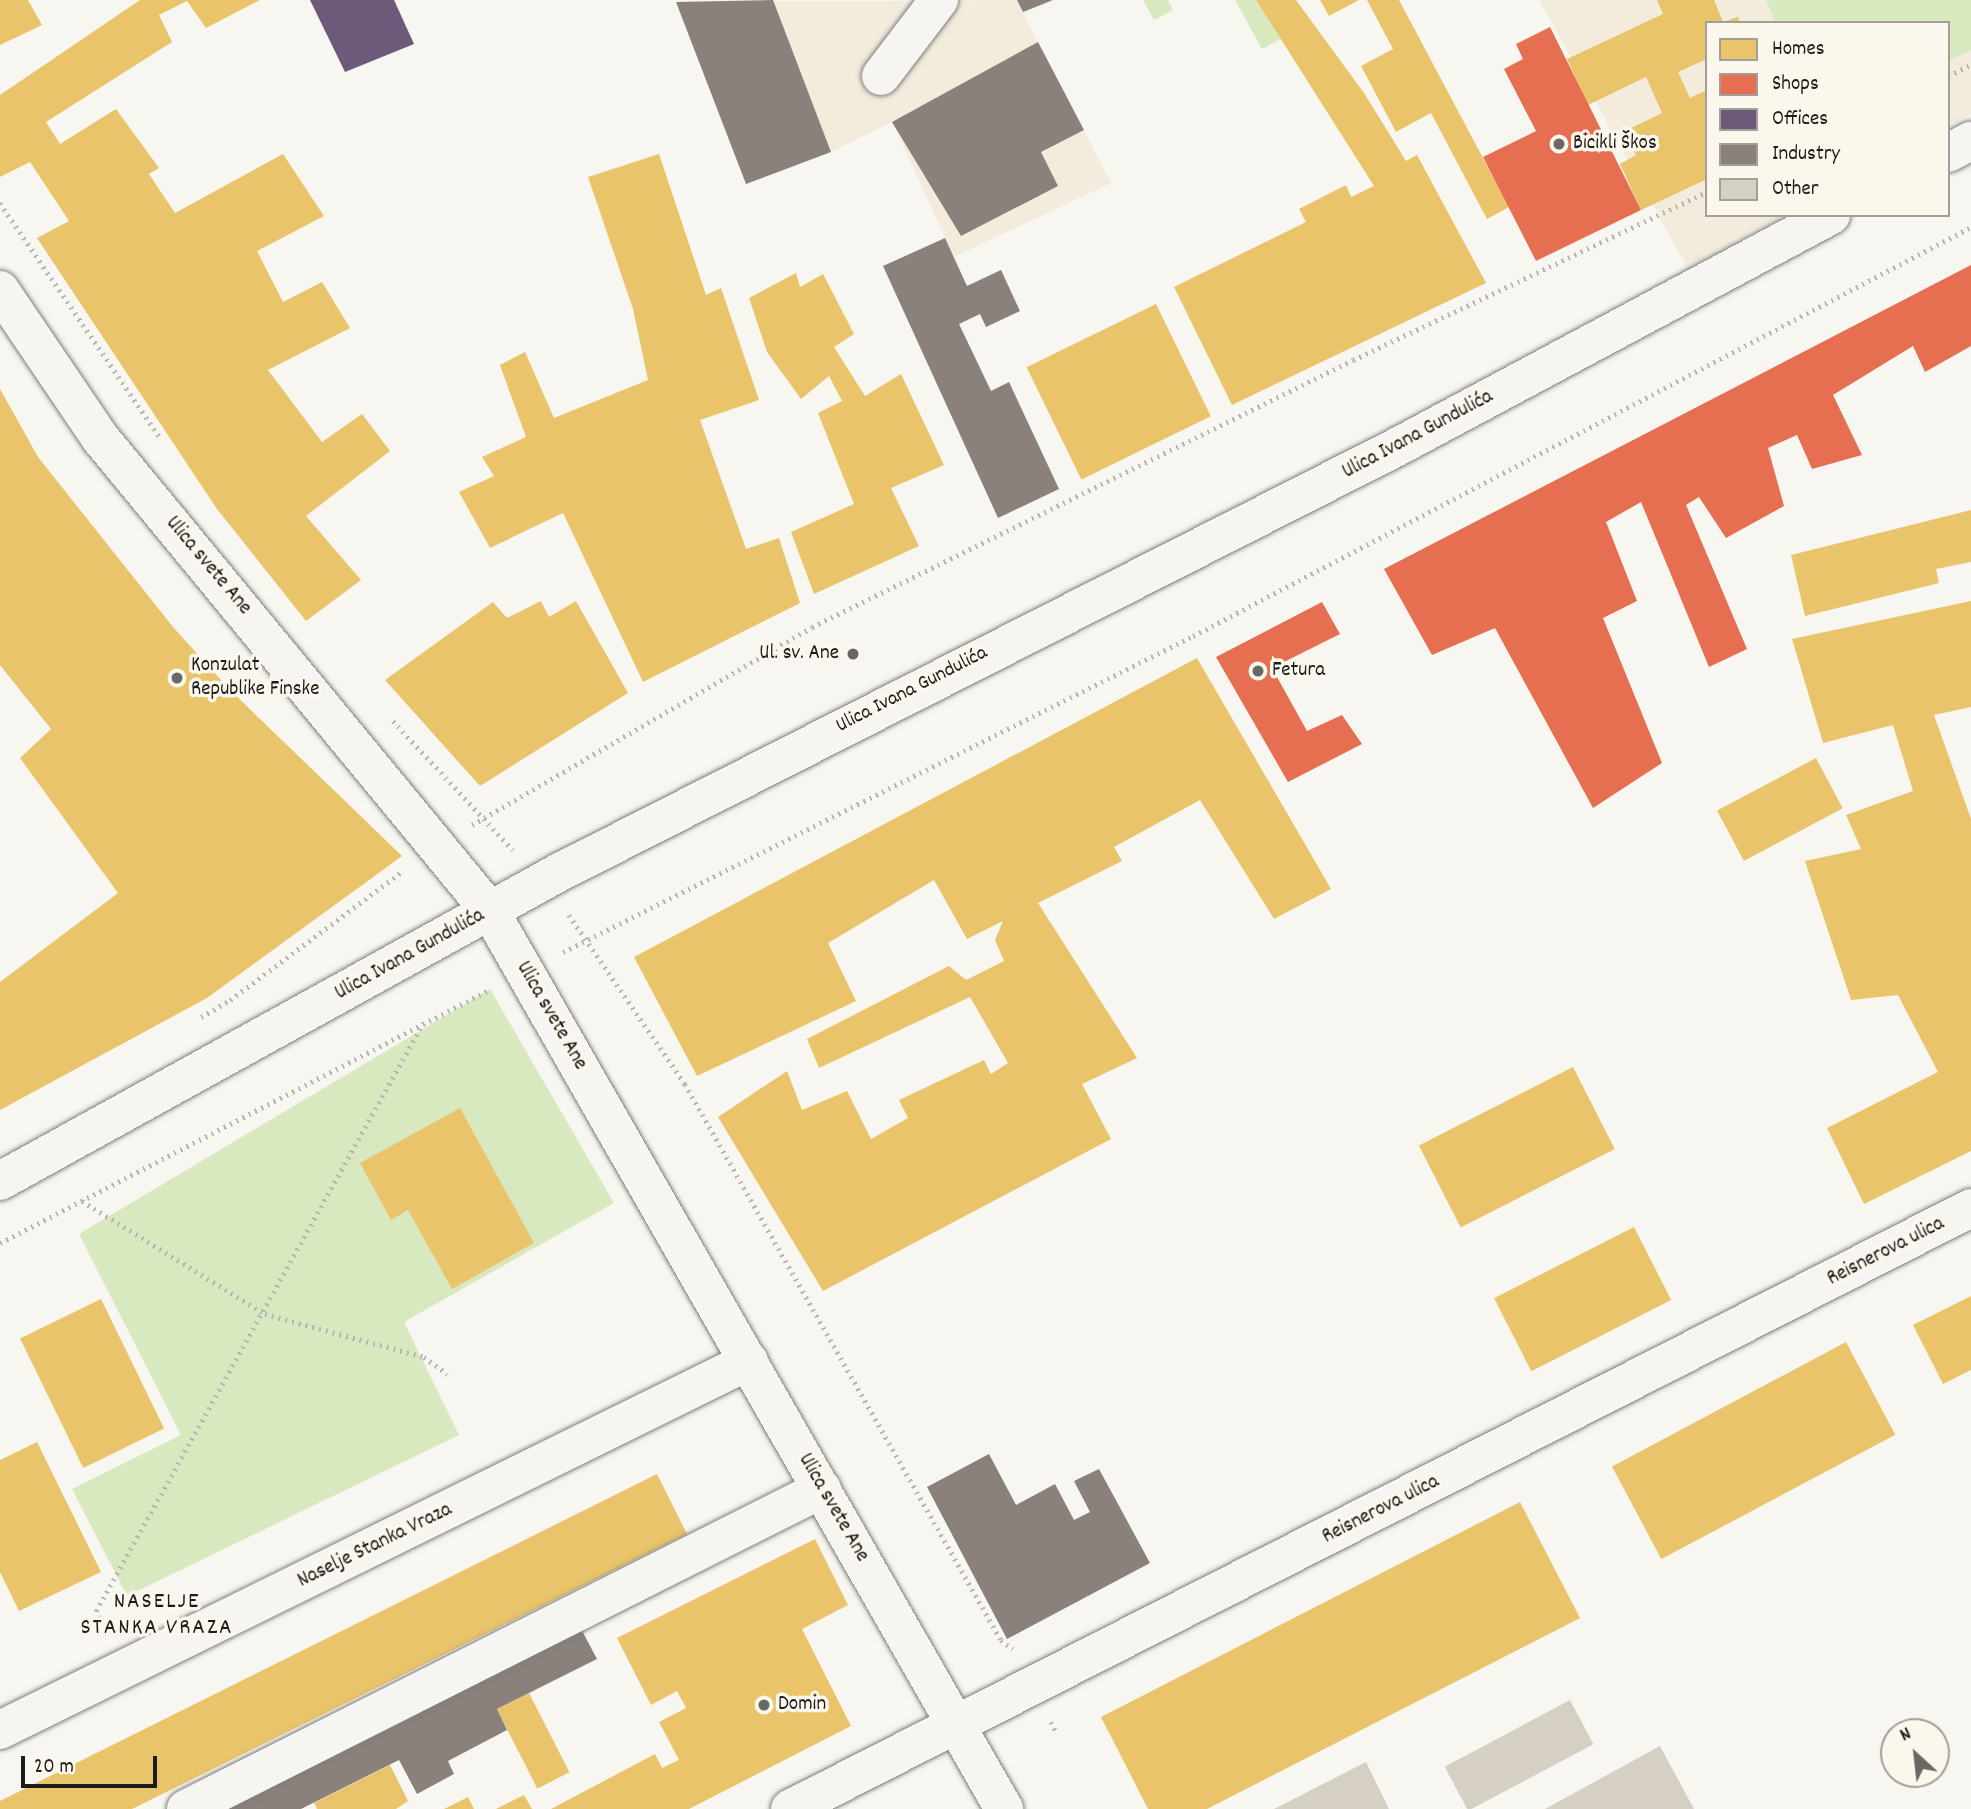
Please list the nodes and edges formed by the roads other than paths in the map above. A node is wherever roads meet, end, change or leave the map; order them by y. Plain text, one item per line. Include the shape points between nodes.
1 (939, 0) edge
2 (881, 76) dead end
3 (1971, 141) edge
4 (1950, 152) edge
5 (1827, 217) edge
6 (0, 290) edge
7 (490, 911) junction
8 (0, 1181) edge
9 (1971, 1208) edge
10 (749, 1361) junction
11 (822, 1489) junction
12 (957, 1725) junction
13 (0, 1730) edge
14 (186, 1809) edge
15 (790, 1809) edge
16 (1004, 1809) edge

1 - 2 street
3 - 4 street
5 - 7 street, Ulica Ivana Gundulića via 1397,447 988,651
6 - 7 street, Ulica svete Ane via 101,439
7 - 8 street, Ulica Ivana Gundulića
7 - 10 street, Ulica svete Ane
9 - 12 street, Reisnerova ulica
10 - 11 street, Ulica svete Ane
10 - 13 street, Naselje Stanka Vraza
11 - 12 street, Ulica svete Ane
11 - 14 street
12 - 15 street, Reisnerova ulica
12 - 16 street, Ulica svete Ane

